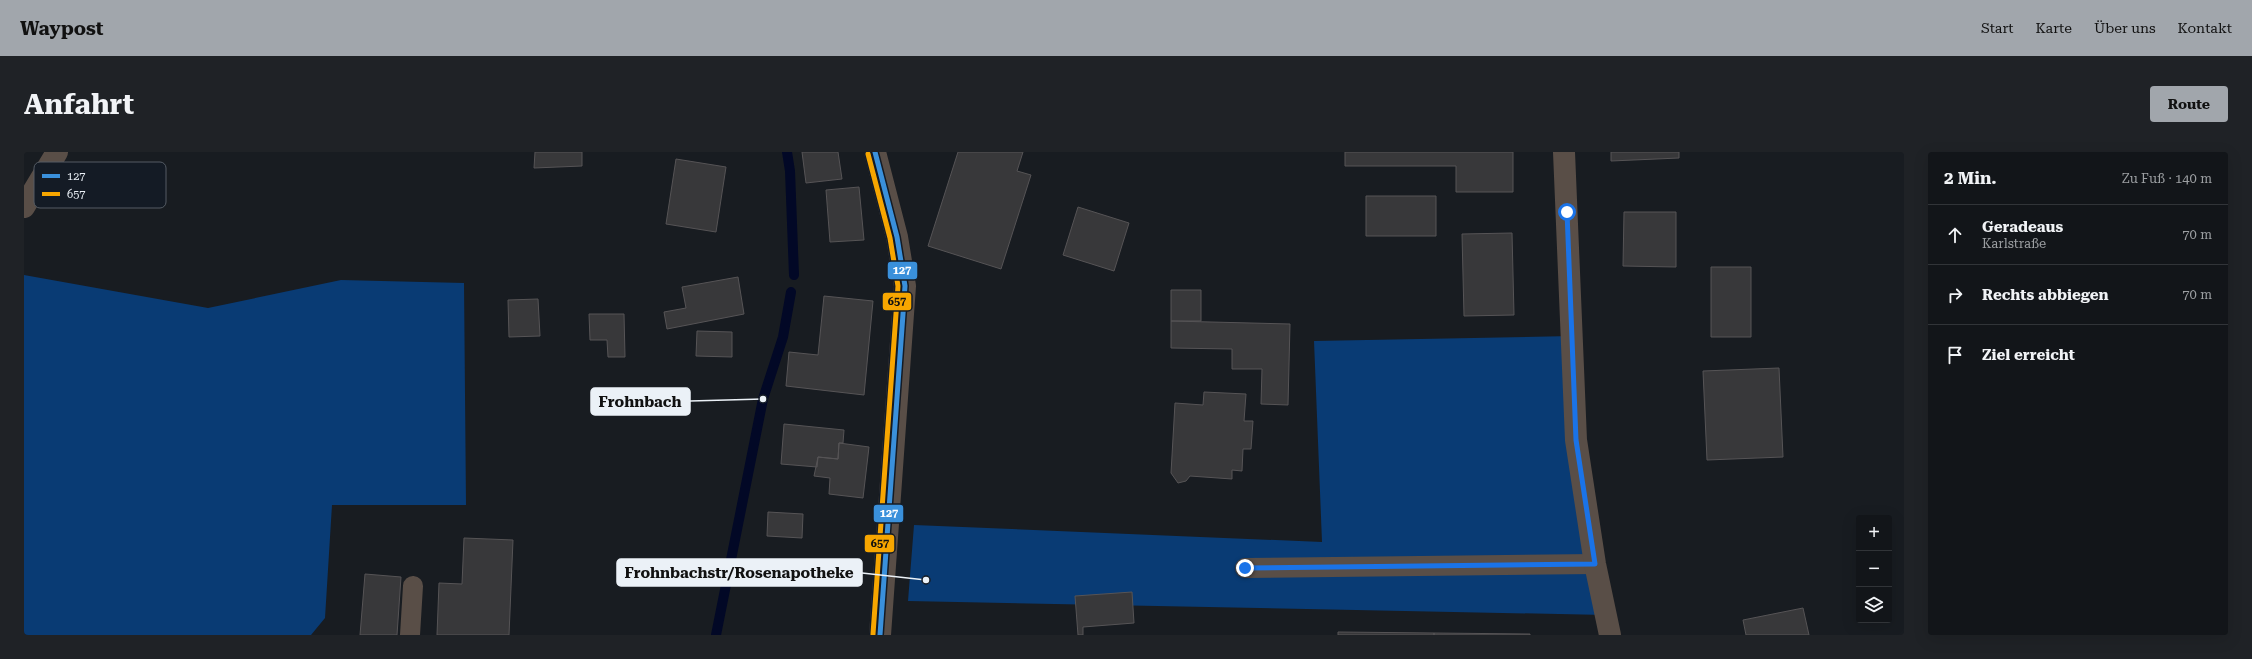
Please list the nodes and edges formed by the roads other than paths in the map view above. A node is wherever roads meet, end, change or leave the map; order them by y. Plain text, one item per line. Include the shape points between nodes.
1 (57, 152) edge
2 (875, 152) edge
3 (1564, 152) edge
4 (51, 162) edge
5 (34, 190) edge
6 (24, 206) edge
7 (1595, 564) junction
8 (1245, 568) dead end
9 (413, 586) dead end
10 (410, 635) edge
11 (880, 635) edge
12 (1610, 635) edge

1 - 4 street
2 - 11 street via 897,237 905,286
3 - 7 street via 1576,440
5 - 6 street
7 - 8 lane
7 - 12 street
9 - 10 lane

